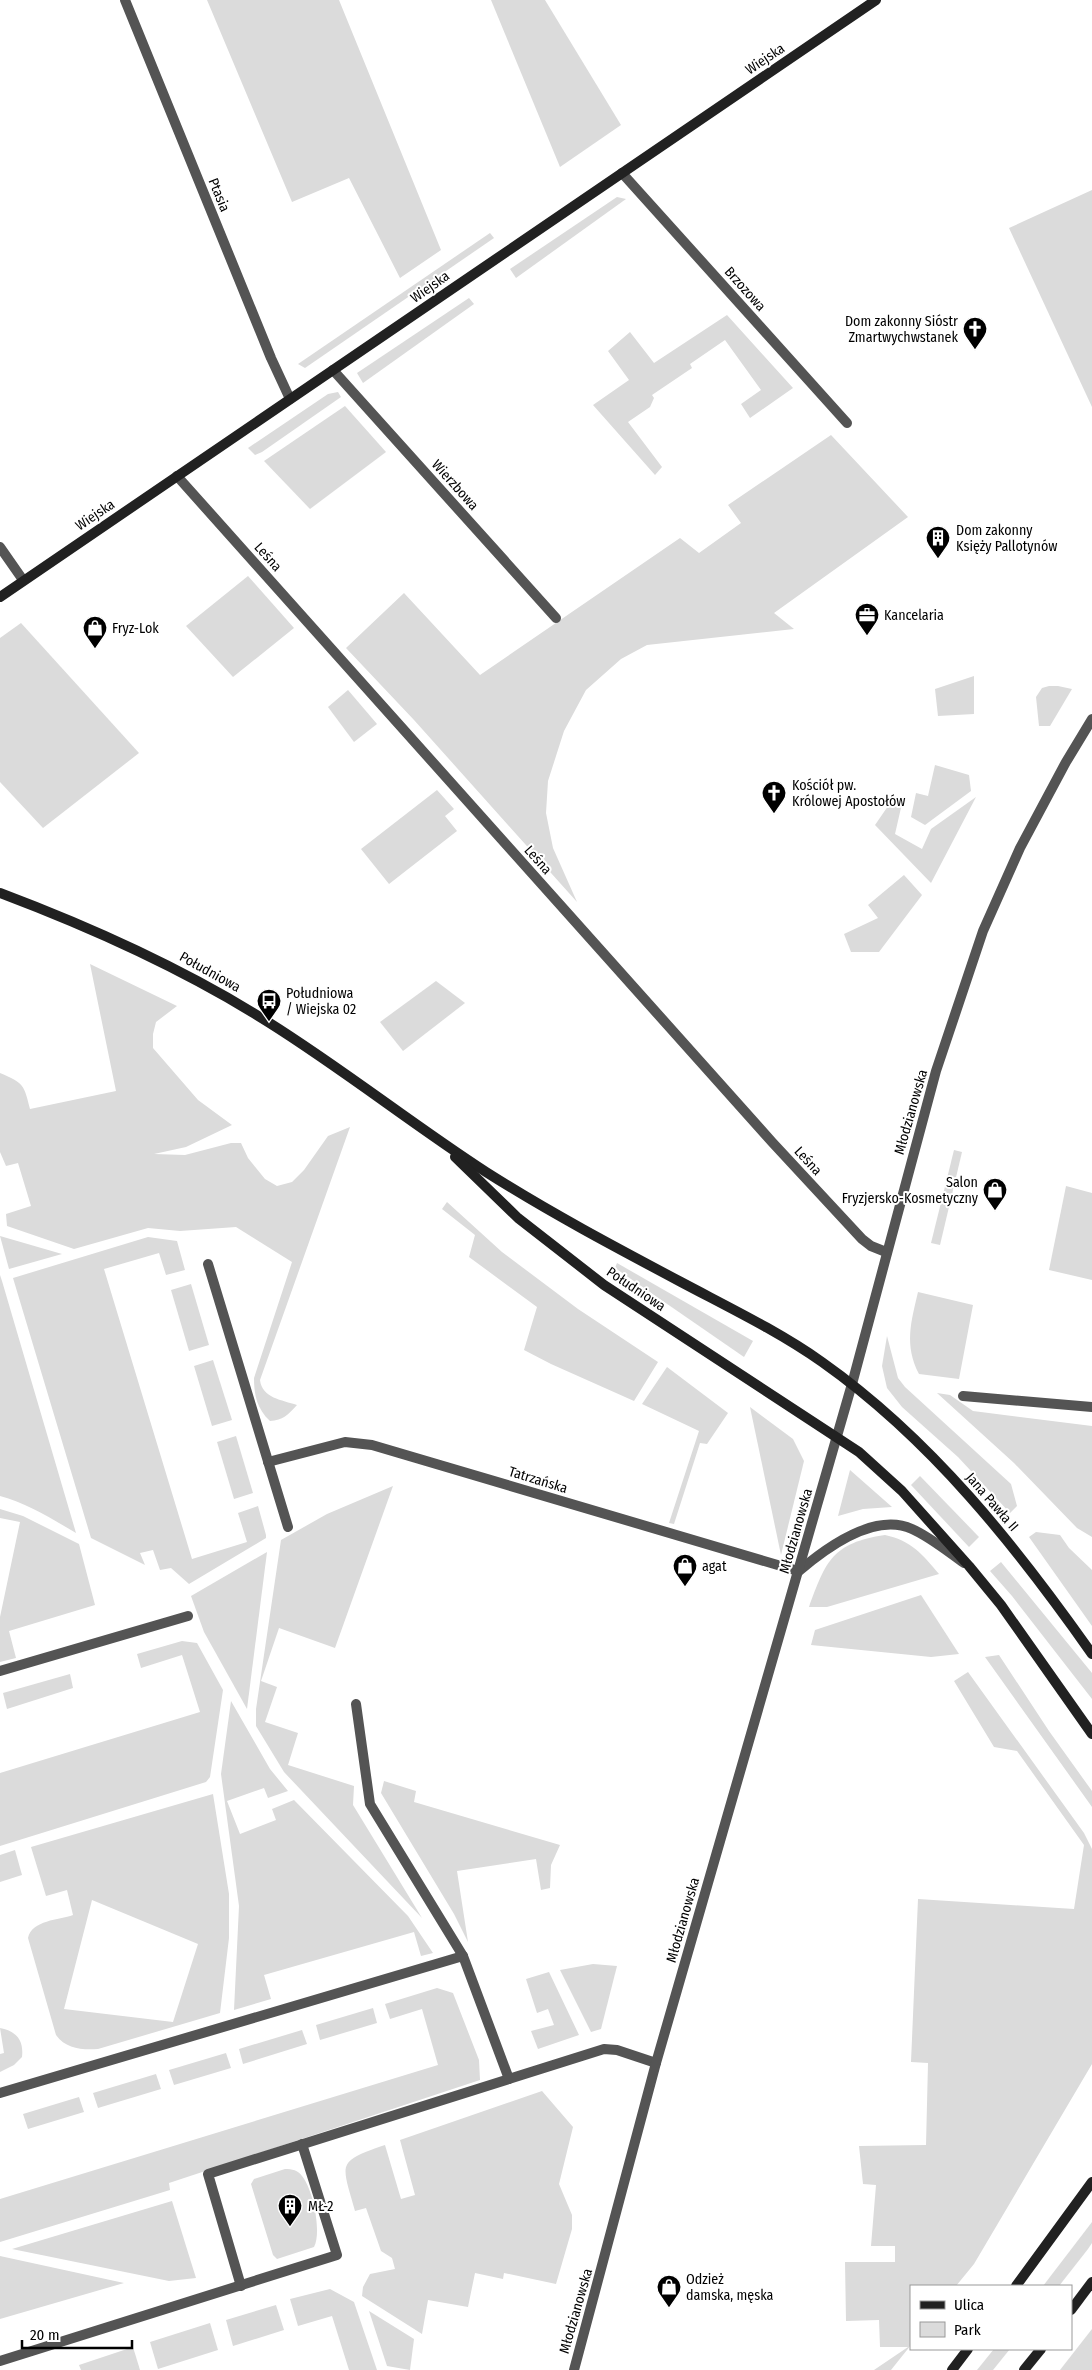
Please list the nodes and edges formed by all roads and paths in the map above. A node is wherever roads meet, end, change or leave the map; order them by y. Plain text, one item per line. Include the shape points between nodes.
1 (125, 0) edge
2 (876, 0) edge
3 (622, 173) junction
4 (333, 370) junction
5 (290, 399) junction
6 (848, 424) dead end
7 (177, 476) junction
8 (0, 547) edge
9 (23, 580) junction
10 (0, 597) edge
11 (556, 618) dead end
12 (1092, 719) edge
13 (0, 893) edge
14 (438, 1141) junction
15 (886, 1252) junction
16 (208, 1264) dead end
17 (852, 1384) junction
18 (963, 1396) dead end
19 (1092, 1408) edge
20 (837, 1436) junction
21 (268, 1462) junction
22 (288, 1527) dead end
23 (969, 1566) junction
24 (798, 1572) junction
25 (188, 1616) dead end
26 (1092, 1654) edge
27 (0, 1671) edge
28 (356, 1704) dead end
29 (1092, 1734) edge
30 (463, 1956) junction
31 (656, 2063) junction
32 (509, 2079) junction
33 (0, 2093) edge
34 (302, 2144) junction
35 (1092, 2182) edge
36 (1092, 2282) edge
37 (1017, 2285) edge
38 (241, 2286) junction
39 (1072, 2309) edge
40 (967, 2350) edge
41 (1040, 2350) edge
42 (0, 2360) edge
43 (574, 2370) edge
44 (952, 2370) edge
45 (1024, 2370) edge

1 - 5 street, Ptasia
2 - 3 street, Wiejska
3 - 4 street, Wiejska
3 - 6 street, Brzozowa
4 - 5 street, Wiejska
4 - 11 street, Wierzbowa
5 - 7 street, Wiejska
7 - 9 street, Wiejska
7 - 15 street, Leśna via 779,1149 862,1239
8 - 9 street
9 - 10 street, Wiejska
12 - 15 street, Młodzianowska via 1020,848 983,931 936,1071
13 - 14 street, Południowa via 62,916 203,983 299,1042
14 - 17 street, Południowa via 524,1196 756,1321 819,1359
14 - 20 street, Południowa via 518,1218 604,1285
15 - 17 street, Młodzianowska
16 - 21 street
17 - 20 street, Młodzianowska
17 - 26 street, Jana Pawła II via 941,1466 991,1520 1035,1574
18 - 19 street
20 - 23 street via 902,1492
20 - 24 street, Młodzianowska
21 - 22 street
21 - 24 street, Tatrzańska via 345,1442 372,1445
23 - 24 street via 912,1529 899,1525 867,1530 840,1540
23 - 29 street via 1001,1605
24 - 31 street, Młodzianowska
25 - 27 street
28 - 30 street via 370,1804
30 - 32 street
30 - 33 street
31 - 32 street via 604,2049
31 - 43 street, Młodzianowska
32 - 34 street
34 - 38 street via 208,2174
34 - 38 street via 337,2256
35 - 37 street
36 - 39 street
38 - 42 street
40 - 44 street
41 - 45 street

